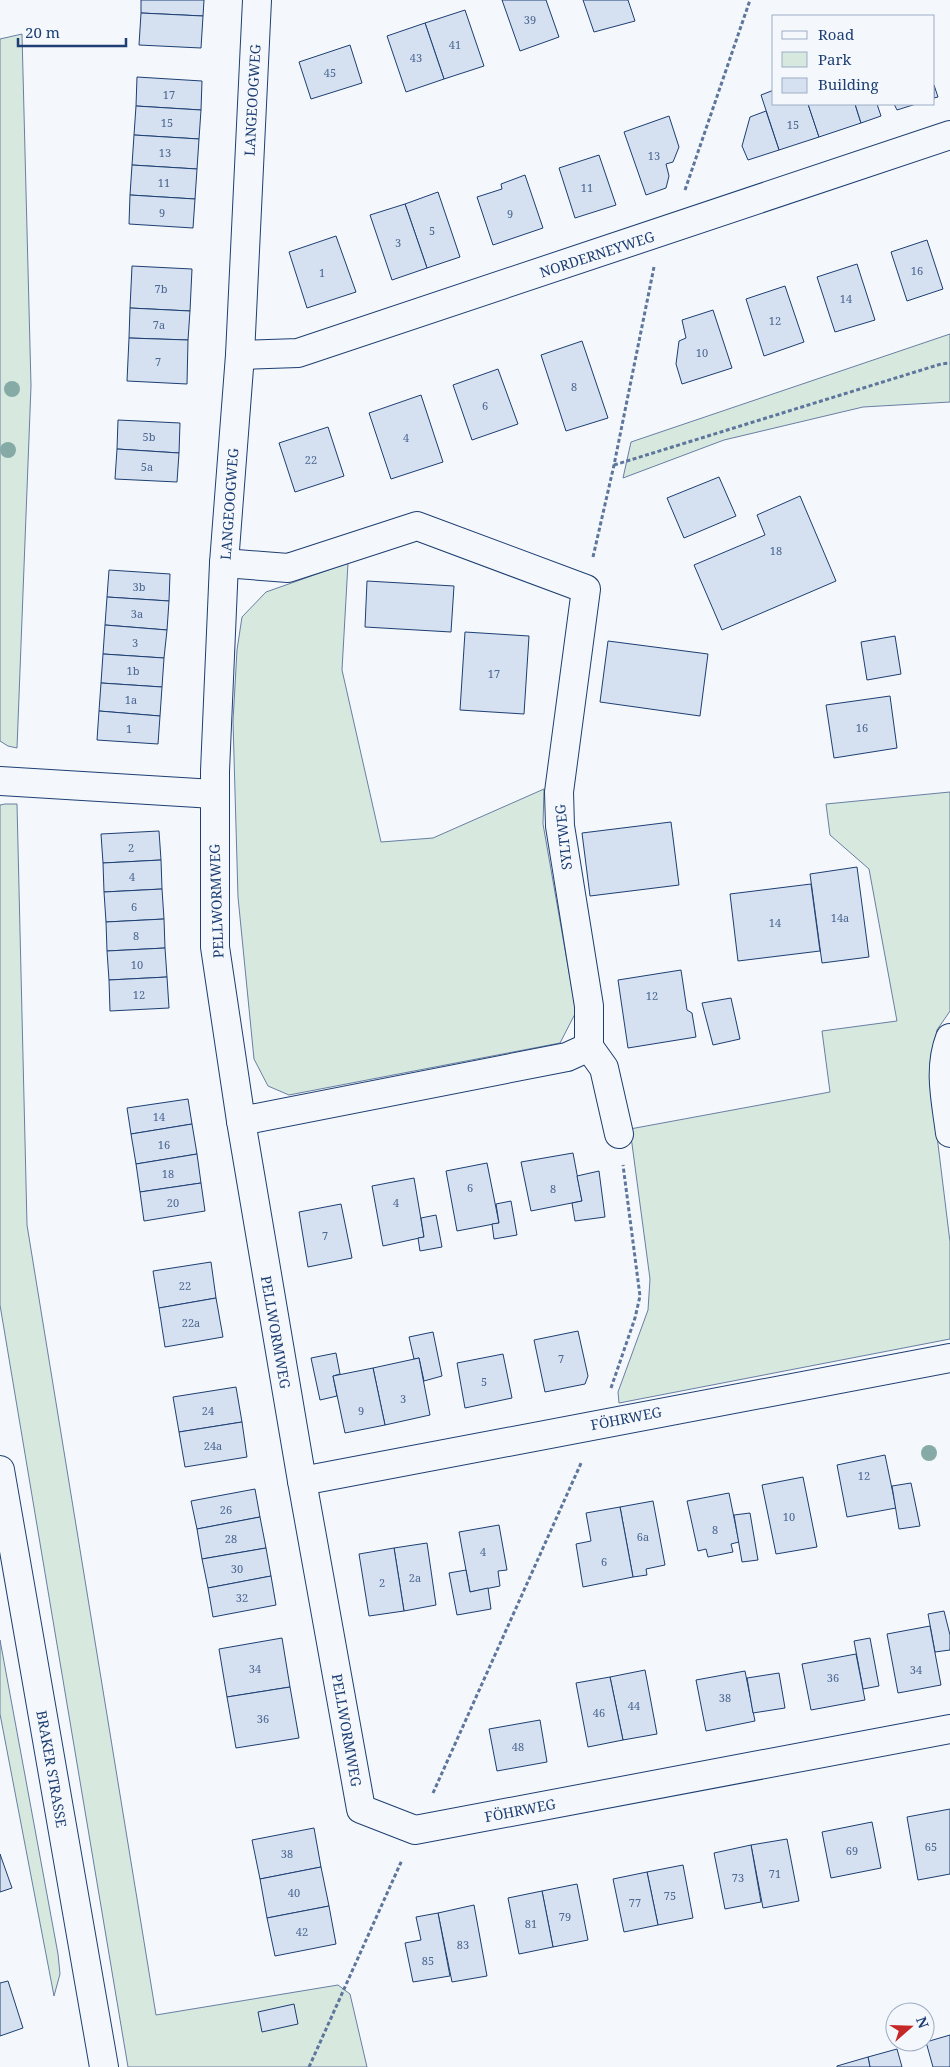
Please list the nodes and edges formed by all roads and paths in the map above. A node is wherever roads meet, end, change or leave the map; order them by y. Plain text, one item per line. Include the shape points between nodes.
1 (257, 0) edge
2 (750, 0) edge
3 (950, 135) edge
4 (671, 229) junction
5 (240, 355) junction
6 (950, 363) edge
7 (614, 465) junction
8 (224, 563) junction
9 (586, 590) junction
10 (0, 780) edge
11 (214, 794) junction
12 (950, 1038) edge
13 (589, 1047) junction
14 (241, 1122) junction
15 (950, 1133) edge
16 (619, 1134) joint
17 (950, 1358) edge
18 (598, 1423) junction
19 (0, 1470) edge
20 (302, 1482) junction
21 (950, 1729) edge
22 (415, 1830) junction
23 (104, 2067) edge
24 (309, 2067) edge

1 - 5 street, LANGEOOGWEG
2 - 4 path
3 - 4 street, NORDERNEYWEG
4 - 5 street, NORDERNEYWEG via 298,353
4 - 7 path via 656,259
5 - 8 street, LANGEOOGWEG
6 - 7 path
7 - 9 path
8 - 9 street via 288,568 417,526
8 - 11 street, LANGEOOGWEG
9 - 13 street, SYLTWEG via 559,792 560,826 589,1006
10 - 11 street
11 - 14 street, PELLWORMWEG via 215,947
12 - 15 street via 942,1074
13 - 14 street via 567,1057
13 - 16 street via 604,1068
14 - 20 street, PELLWORMWEG
16 - 18 path via 640,1296
17 - 18 street, FÖHRWEG
18 - 20 street, FÖHRWEG
18 - 22 path
19 - 23 street, BRAKER STRASSE
20 - 22 street, PELLWORMWEG via 361,1808
21 - 22 street, FÖHRWEG
22 - 24 path

